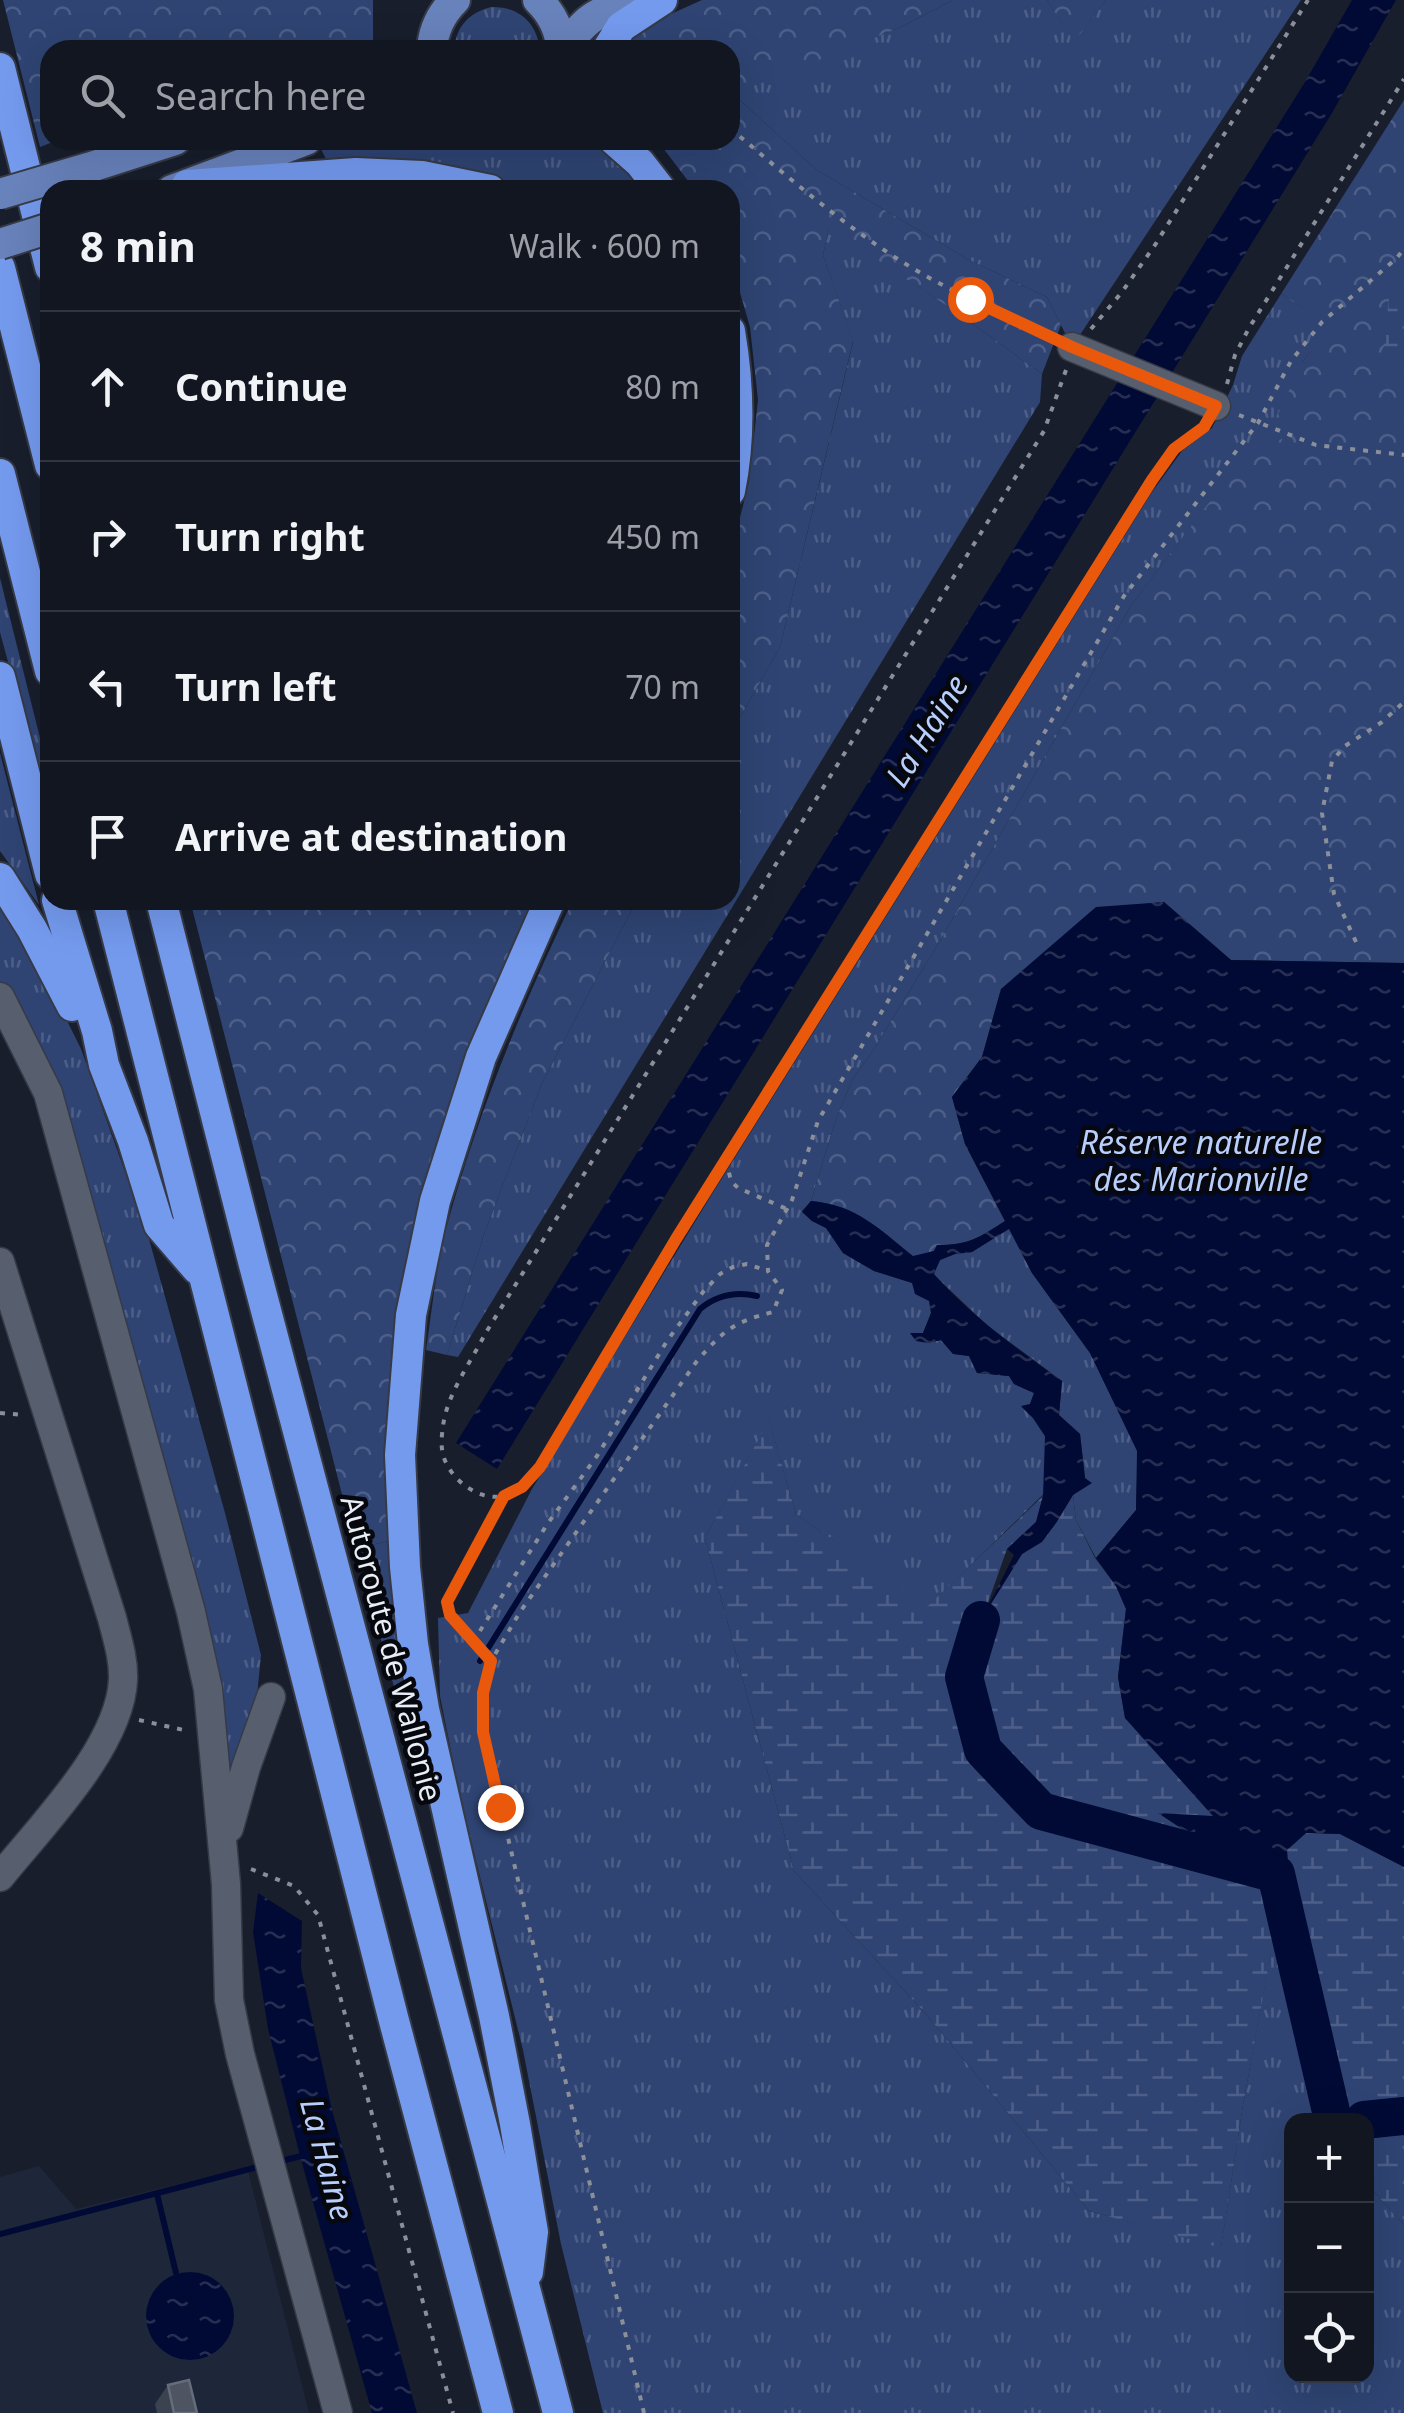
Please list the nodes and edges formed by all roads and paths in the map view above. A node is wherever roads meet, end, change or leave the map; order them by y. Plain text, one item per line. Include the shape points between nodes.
1 (455, 0) edge
2 (538, 0) edge
3 (628, 0) edge
4 (662, 0) edge
5 (1308, 0) edge
6 (428, 40) edge
7 (561, 40) edge
8 (570, 40) edge
9 (613, 40) edge
10 (0, 68) edge
11 (1404, 79) edge
12 (740, 136) edge
13 (144, 150) edge
14 (280, 150) edge
15 (625, 150) edge
16 (650, 150) edge
17 (47, 180) edge
18 (201, 180) edge
19 (274, 180) edge
20 (441, 180) edge
21 (655, 180) edge
22 (662, 180) edge
23 (40, 182) edge
24 (0, 194) edge
25 (40, 228) edge
26 (40, 231) edge
27 (0, 244) edge
28 (1404, 248) edge
29 (0, 268) edge
30 (1083, 351) junction
31 (1207, 403) junction
32 (1258, 423) junction
33 (40, 426) edge
34 (1404, 455) edge
35 (0, 474) edge
36 (40, 632) edge
37 (0, 677) edge
38 (1404, 702) edge
39 (40, 835) edge
40 (0, 878) edge
41 (60, 910) edge
42 (111, 910) edge
43 (164, 910) edge
44 (546, 910) edge
45 (1356, 942) dead end
46 (0, 996) edge
47 (104, 1065) junction
48 (726, 1160) junction
49 (787, 1209) junction
50 (0, 1262) edge
51 (768, 1271) junction
52 (202, 1275) junction
53 (504, 1496) junction
54 (473, 1642) junction
55 (491, 1661) junction
56 (271, 1697) dead end
57 (120, 1705) junction
58 (214, 1753) junction
59 (224, 1859) junction
60 (0, 1877) edge
61 (526, 2290) junction
62 (338, 2413) edge
63 (453, 2413) edge
64 (498, 2413) edge
65 (558, 2413) edge
66 (644, 2413) edge

1 - 6 main road
2 - 7 main road
3 - 8 main road via 596,13
4 - 9 highway via 621,27
5 - 30 path
10 - 25 highway
11 - 31 path via 1249,328 1228,381
12 - 30 path via 896,258
13 - 17 main road, bridge
14 - 18 main road
15 - 21 highway
16 - 22 highway
19 - 20 highway via 356,173
23 - 24 main road, bridge
26 - 27 main road, bridge
28 - 32 path via 1322,322 1291,361
29 - 33 highway
30 - 31 street
30 - 53 path via 1044,431 454,1394 443,1422 449,1470 471,1490
31 - 48 path via 1204,427 1174,449 1152,480
32 - 34 path via 1316,445
32 - 49 path via 1124,596 818,1121
35 - 36 highway
37 - 39 highway
38 - 45 path via 1332,761 1322,814 1334,894
40 - 47 highway
41 - 47 highway
42 - 52 highway
43 - 61 highway, Autoroute de Wallonie
44 - 61 highway via 481,1057 435,1202 411,1316 400,1490 424,1709 480,1951 533,2232
46 - 58 street via 48,1093 59,1131 190,1612
47 - 52 highway via 158,1225
48 - 49 path via 738,1188
48 - 53 path via 540,1467
49 - 51 path via 767,1245
50 - 57 street via 112,1618 121,1654
51 - 54 path via 733,1267 703,1292
51 - 55 path via 782,1290 772,1312 722,1333 696,1361
52 - 64 highway
53 - 54 path via 447,1602
54 - 55 path
55 - 66 path via 483,1732
56 - 59 street
57 - 58 path via 143,1722 205,1736
57 - 60 street via 92,1762
58 - 59 street
59 - 62 street via 230,2000 240,2054
59 - 63 path via 294,1886 318,1915
61 - 65 highway, Autoroute de Wallonie

